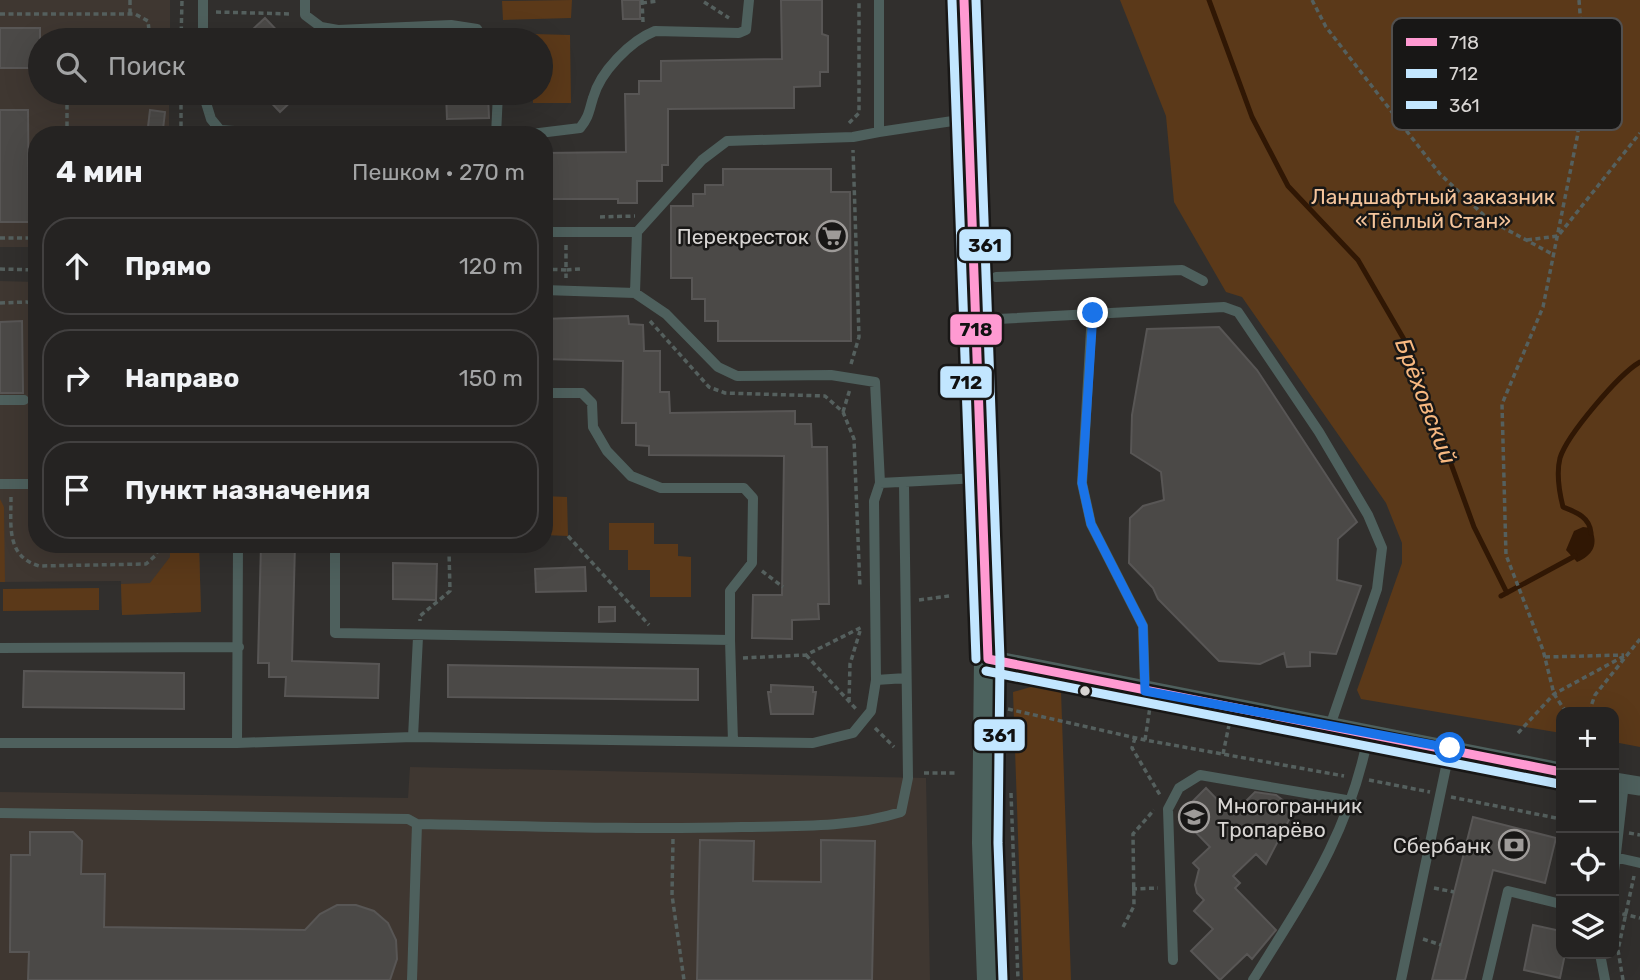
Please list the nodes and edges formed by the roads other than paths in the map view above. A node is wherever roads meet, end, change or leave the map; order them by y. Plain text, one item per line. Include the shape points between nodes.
1 (305, 0) edge
2 (749, 0) edge
3 (879, 0) edge
4 (964, 0) edge
5 (203, 6) edge
6 (203, 28) edge
7 (327, 28) edge
8 (384, 28) edge
9 (471, 28) edge
10 (207, 105) edge
11 (497, 105) edge
12 (967, 119) junction
13 (217, 126) edge
14 (496, 126) edge
15 (553, 131) edge
16 (879, 132) junction
17 (553, 232) edge
18 (637, 232) junction
19 (996, 276) dead end
20 (1203, 281) dead end
21 (553, 290) edge
22 (635, 293) junction
23 (1093, 313) junction
24 (976, 320) junction
25 (553, 393) edge
26 (0, 400) edge
27 (24, 400) dead end
28 (983, 478) junction
29 (880, 483) junction
30 (5, 484) edge
31 (28, 484) edge
32 (904, 484) junction
33 (238, 553) edge
34 (335, 553) edge
35 (418, 637) junction
36 (730, 640) junction
37 (239, 647) junction
38 (0, 648) edge
39 (988, 659) junction
40 (906, 678) junction
41 (876, 680) junction
42 (1148, 691) junction
43 (1330, 726) junction
44 (1369, 732) junction
45 (413, 737) junction
46 (733, 742) junction
47 (0, 743) edge
48 (237, 743) junction
49 (1450, 748) junction
50 (1556, 771) edge
51 (1626, 784) edge
52 (1352, 801) junction
53 (0, 813) edge
54 (417, 824) junction
55 (1619, 833) edge
56 (1619, 859) edge
57 (1638, 863) edge
58 (1556, 903) edge
59 (1601, 959) edge
60 (1173, 960) dead end
61 (412, 980) edge
62 (991, 980) edge
63 (1253, 980) edge
64 (1401, 980) edge
65 (1487, 980) edge
66 (1605, 980) edge

1 - 7 lane via 305,15
2 - 15 lane via 746,30 739,33 644,35 600,80 590,115 580,128
3 - 16 lane
4 - 12 main road
5 - 6 lane
8 - 9 lane
10 - 13 lane
11 - 14 lane
12 - 16 lane
12 - 24 main road
16 - 18 lane via 727,141 702,160
17 - 18 lane
18 - 22 lane
19 - 20 lane via 1182,270
21 - 22 lane
22 - 29 lane via 666,314 718,367 737,376 850,376 875,382
23 - 24 lane
23 - 42 lane via 1082,483 1091,524 1143,626
23 - 43 lane via 1224,307 1238,312 1368,515 1382,548 1377,589
24 - 28 main road
25 - 36 lane via 582,393 593,403 593,427 607,451 631,476 661,488 744,488 753,498 752,563 730,591
26 - 27 lane
28 - 32 lane
28 - 39 main road
29 - 32 lane
29 - 41 lane via 874,502
30 - 31 lane
32 - 40 lane
33 - 37 lane
34 - 35 lane via 335,633
35 - 36 lane
35 - 45 lane
36 - 46 lane
37 - 38 lane
37 - 48 lane
39 - 42 street
39 - 62 main road via 986,843
40 - 41 lane
40 - 54 lane via 908,778 901,812 881,818 673,829
41 - 46 lane via 871,711 853,733 813,743
42 - 43 street
43 - 44 street
44 - 49 street
44 - 52 lane
45 - 46 lane
45 - 48 lane
47 - 48 lane
49 - 50 street
49 - 64 lane
51 - 55 lane
52 - 60 lane via 1200,775 1179,788 1166,805
52 - 63 lane via 1323,868
53 - 54 lane via 408,819
54 - 61 lane
56 - 57 lane
58 - 65 lane via 1508,891
59 - 66 lane

